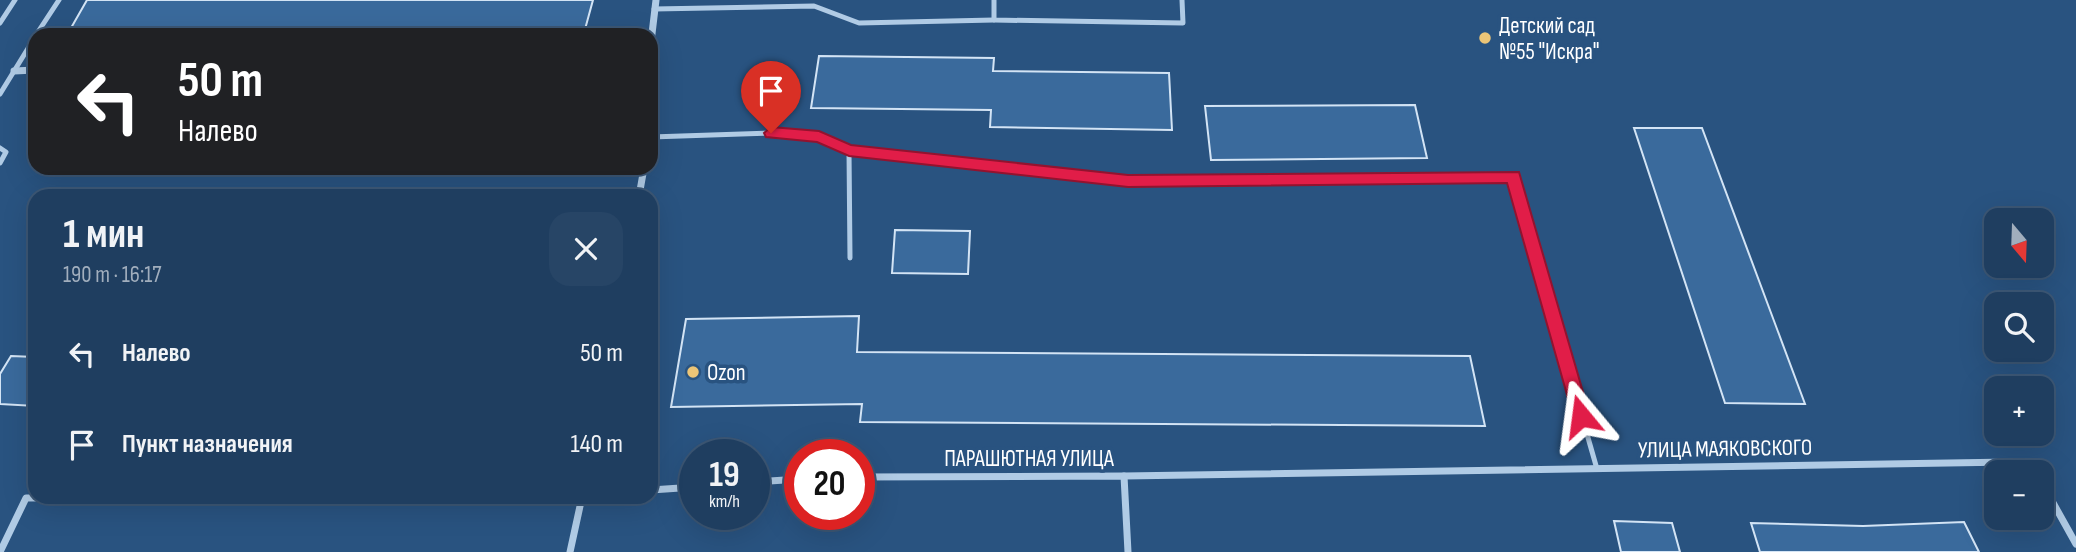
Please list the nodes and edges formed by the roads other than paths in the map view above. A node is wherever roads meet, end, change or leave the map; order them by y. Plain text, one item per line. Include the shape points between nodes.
1 (15, 0) edge
2 (59, 0) edge
3 (656, 0) edge
4 (994, 0) edge
5 (1182, 0) edge
6 (654, 9) junction
7 (994, 20) junction
8 (0, 23) edge
9 (41, 28) edge
10 (652, 28) edge
11 (28, 49) edge
12 (28, 70) edge
13 (14, 71) junction
14 (0, 94) edge
15 (658, 137) edge
16 (0, 148) edge
17 (849, 150) junction
18 (0, 163) edge
19 (850, 258) dead end
20 (1984, 462) edge
21 (1597, 469) junction
22 (1124, 476) junction
23 (875, 477) edge
24 (679, 488) edge
25 (658, 490) edge
26 (28, 498) edge
27 (580, 504) edge
28 (2054, 505) edge
29 (2076, 544) edge
30 (0, 552) edge
31 (570, 552) edge
32 (1128, 552) edge

1 - 8 lane
2 - 9 lane
3 - 6 street
4 - 7 lane
5 - 7 lane via 1183,23
6 - 7 lane via 814,6 859,23
6 - 10 street
11 - 13 lane
12 - 13 street
13 - 14 lane
15 - 17 lane via 819,136
16 - 18 lane via 6,152
17 - 19 lane
17 - 21 lane via 1128,181 1513,176
20 - 21 street, УЛИЦА МАЯКОВСКОГО
21 - 22 street, УЛИЦА МАЯКОВСКОГО
22 - 23 street, ПАРАШЮТНАЯ УЛИЦА
22 - 32 street, ПАРАШЮТНАЯ УЛИЦА
24 - 25 street
26 - 30 street
27 - 31 street
28 - 29 street

